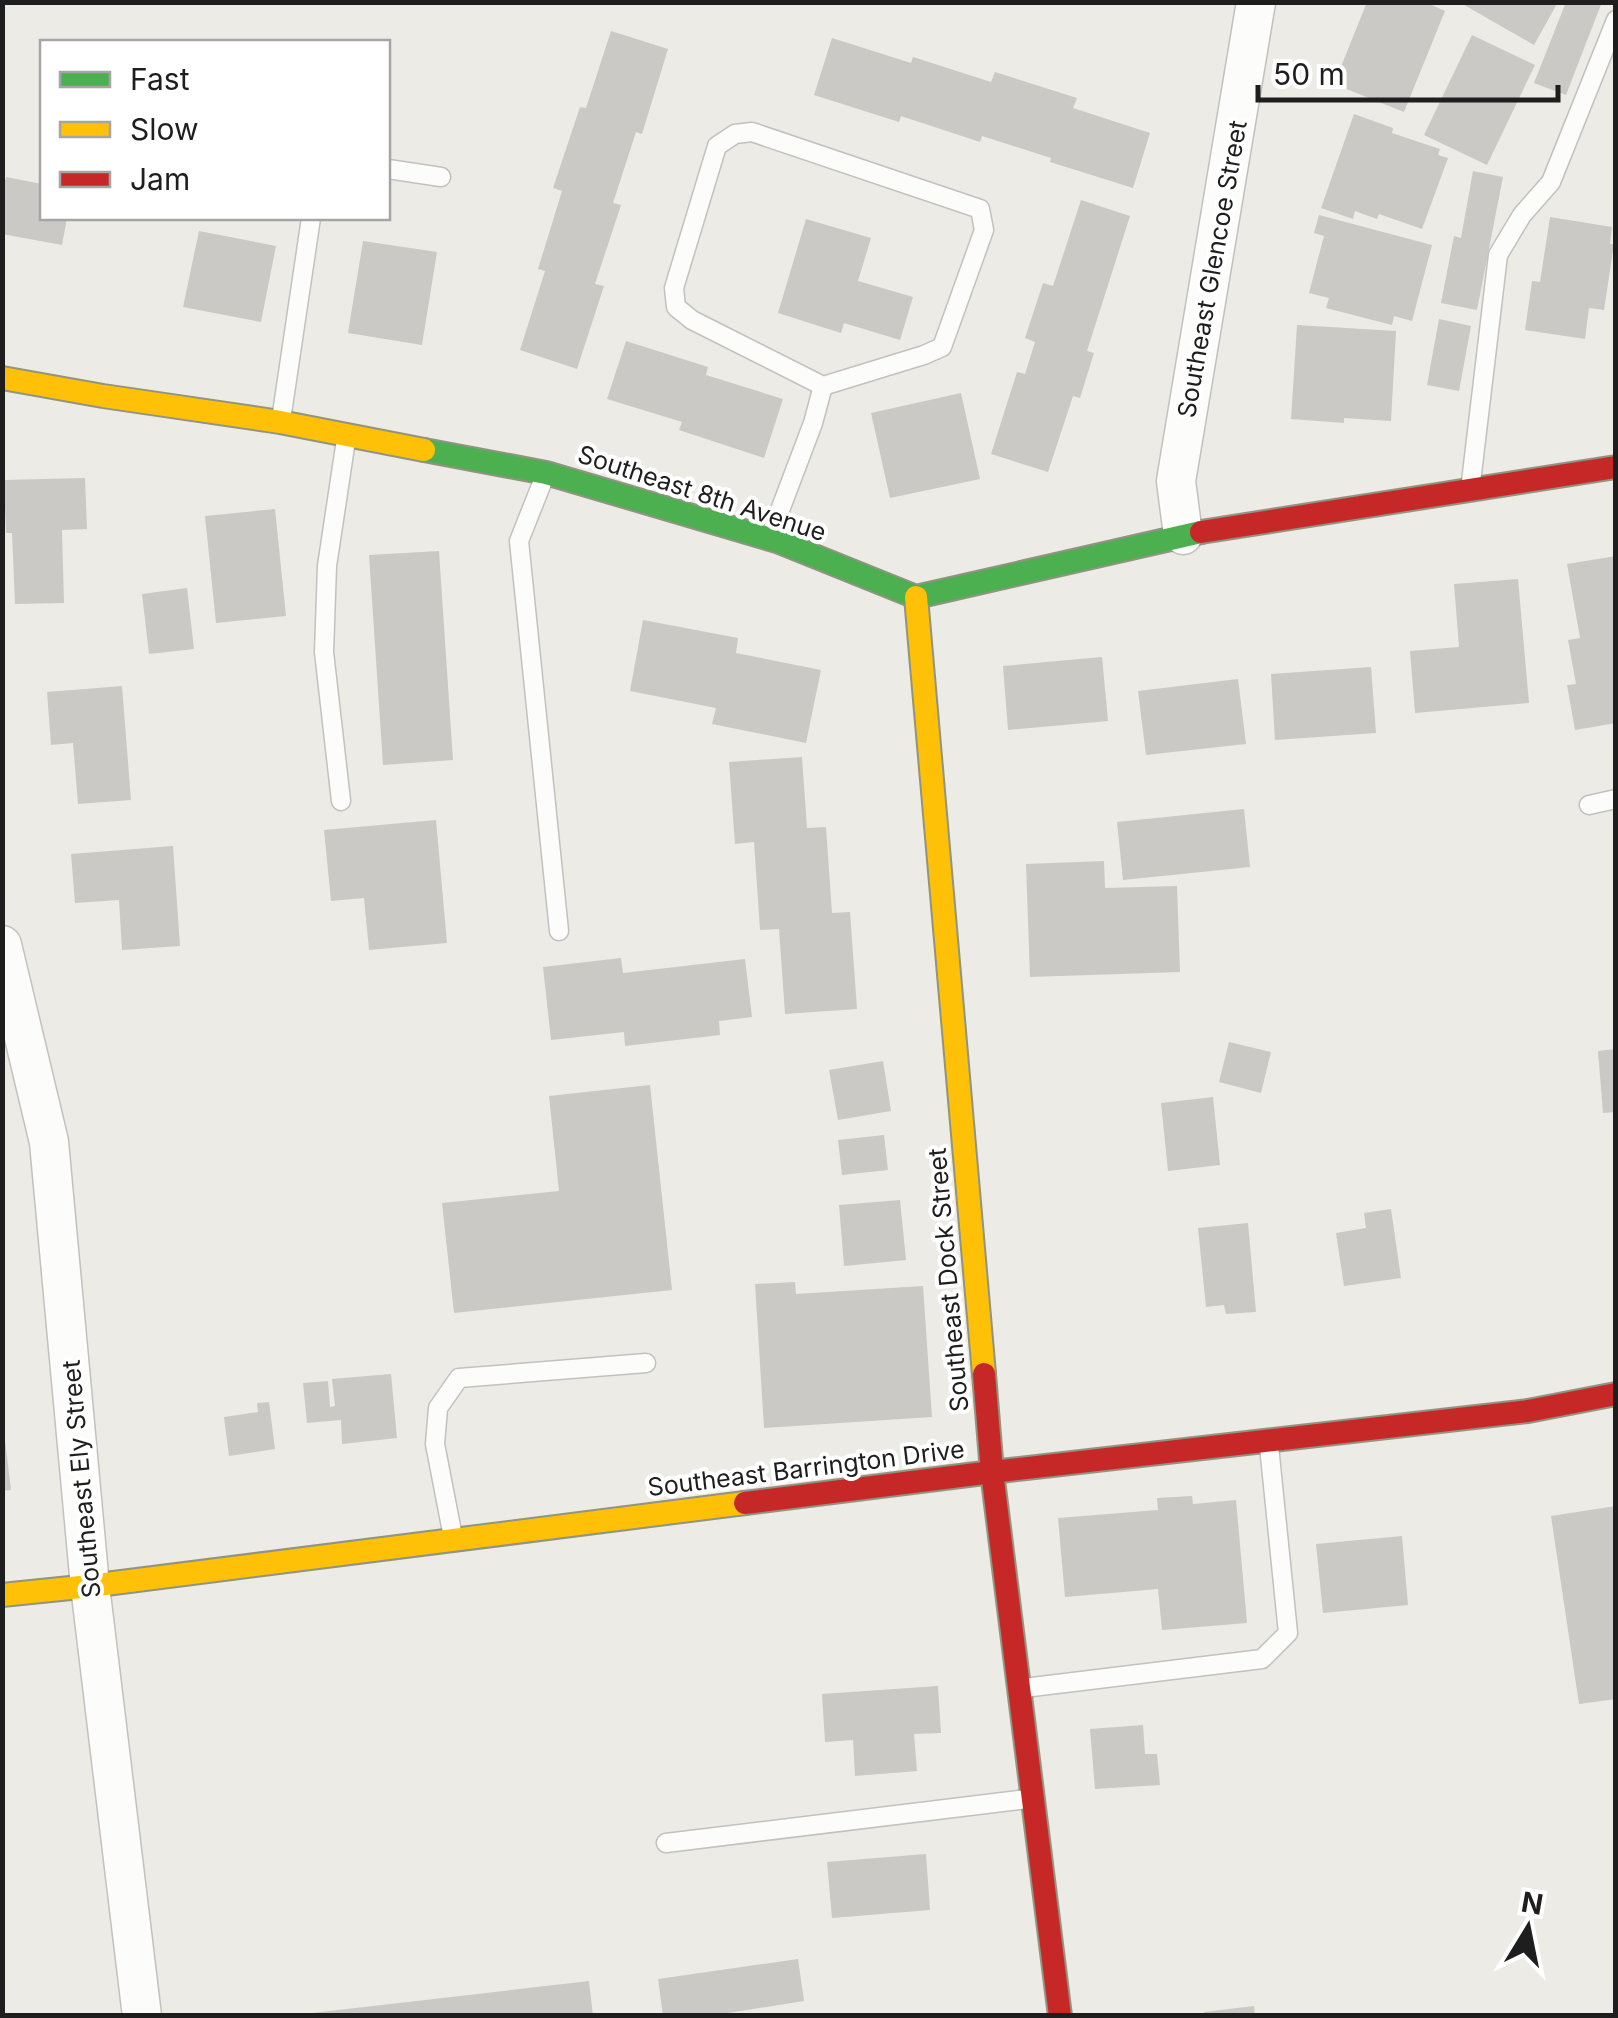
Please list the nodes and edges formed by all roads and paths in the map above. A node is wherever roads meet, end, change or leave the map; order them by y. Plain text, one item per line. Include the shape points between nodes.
1 (1256, 2) edge
2 (1616, 20) edge
3 (390, 169) edge
4 (441, 176) dead end
5 (312, 220) edge
6 (2, 378) edge
7 (823, 386) junction
8 (280, 422) junction
9 (347, 435) junction
10 (1616, 467) edge
11 (546, 472) junction
12 (1470, 490) junction
13 (1183, 536) junction
14 (769, 539) junction
15 (916, 597) junction
16 (1616, 799) edge
17 (341, 801) dead end
18 (1589, 805) dead end
19 (559, 931) dead end
20 (2, 946) edge
21 (646, 1363) dead end
22 (1616, 1394) edge
23 (1268, 1441) junction
24 (992, 1472) junction
25 (453, 1540) junction
26 (90, 1586) junction
27 (2, 1595) edge
28 (1019, 1688) junction
29 (1033, 1798) junction
30 (666, 1843) dead end
31 (142, 2016) edge
32 (1060, 2016) edge

1 - 13 street, Southeast Glencoe Street via 1176,480
2 - 12 lane via 1551,182 1498,255
3 - 4 lane
5 - 8 lane
6 - 8 street, Southeast 8th Avenue
7 - 7 lane via 676,307 674,288 717,146 735,134 752,132 980,209 984,230 942,347
7 - 14 lane
8 - 9 street, Southeast 8th Avenue
9 - 11 street, Southeast 8th Avenue
9 - 17 lane via 327,566 324,652
10 - 12 street
11 - 14 street, Southeast 8th Avenue
11 - 19 lane via 519,541
12 - 13 street
13 - 15 street
14 - 15 street, Southeast 8th Avenue
15 - 24 street, Southeast Dock Street
16 - 18 lane
20 - 26 street, Southeast Ely Street via 49,1142
21 - 25 lane via 458,1378 438,1408 435,1444
22 - 23 street, Southeast Barrington Drive via 1528,1411
23 - 24 street, Southeast Barrington Drive
23 - 28 lane via 1288,1634 1262,1659
24 - 25 street, Southeast Barrington Drive
24 - 28 street, Southeast Dock Street
25 - 26 street, Southeast Barrington Drive
26 - 27 street, Southeast Barrington Drive
26 - 31 street, Southeast Ely Street
28 - 29 street, Southeast Dock Street
29 - 30 lane
29 - 32 street, Southeast Dock Street

